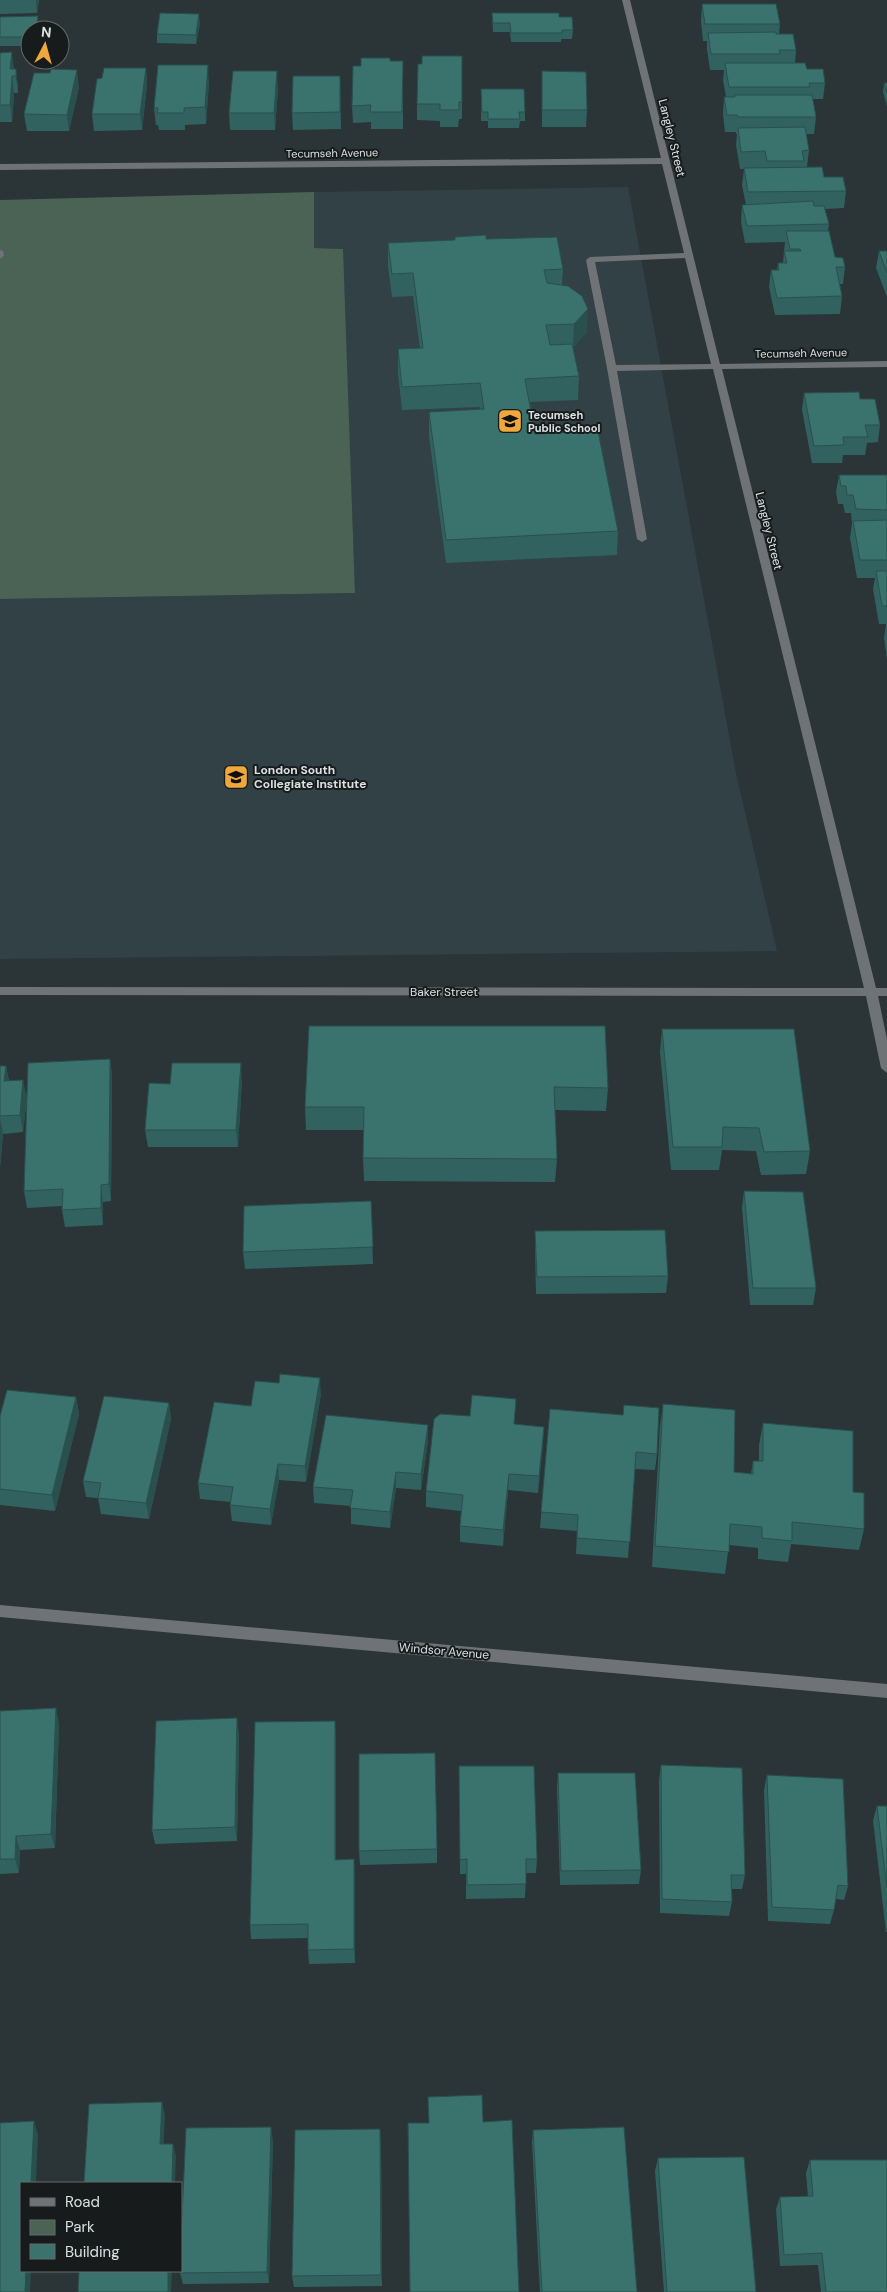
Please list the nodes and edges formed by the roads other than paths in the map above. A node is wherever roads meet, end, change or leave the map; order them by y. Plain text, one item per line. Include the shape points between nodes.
1 (626, 0) edge
2 (665, 161) junction
3 (0, 167) edge
4 (688, 255) junction
5 (887, 364) edge
6 (715, 365) junction
7 (612, 368) junction
8 (642, 539) dead end
9 (0, 991) edge
10 (871, 992) junction
11 (887, 992) edge
12 (887, 1068) edge
13 (0, 1611) edge
14 (887, 1691) edge

1 - 2 street, Langley Street
2 - 3 street, Tecumseh Avenue
2 - 4 street, Langley Street
4 - 6 street, Langley Street
4 - 7 street via 590,260
5 - 6 street, Tecumseh Avenue
6 - 7 street, Tecumseh Avenue
6 - 10 street, Langley Street
7 - 8 street
9 - 10 street, Baker Street
10 - 11 street, Baker Street
10 - 12 street, Langley Street
13 - 14 street, Windsor Avenue

